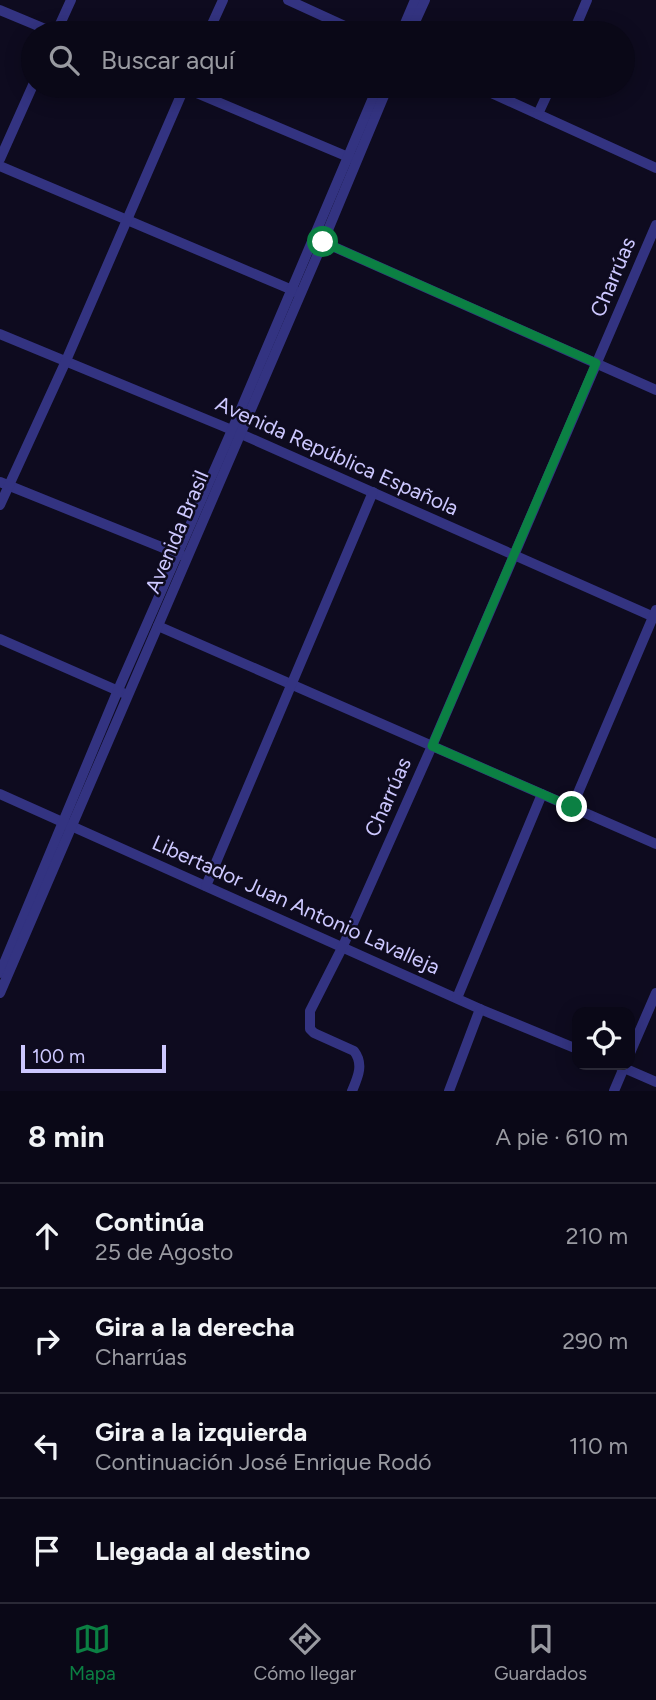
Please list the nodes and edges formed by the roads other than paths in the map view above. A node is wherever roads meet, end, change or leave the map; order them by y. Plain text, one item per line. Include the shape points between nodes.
1 (71, 0) edge
2 (223, 0) edge
3 (288, 0) edge
4 (415, 0) edge
5 (425, 0) edge
6 (587, 0) edge
7 (0, 10) edge
8 (27, 21) edge
9 (61, 21) edge
10 (213, 21) edge
11 (334, 21) edge
12 (406, 21) edge
13 (416, 21) edge
14 (578, 21) edge
15 (27, 98) edge
16 (178, 98) edge
17 (211, 98) edge
18 (374, 98) edge
19 (382, 98) edge
20 (503, 98) edge
21 (545, 98) edge
22 (538, 114) junction
23 (0, 159) edge
24 (353, 159) junction
25 (0, 166) edge
26 (656, 168) edge
27 (126, 219) junction
28 (656, 225) edge
29 (323, 242) junction
30 (296, 292) junction
31 (0, 334) edge
32 (65, 363) junction
33 (596, 363) junction
34 (656, 390) edge
35 (236, 432) junction
36 (4, 484) edge
37 (373, 492) junction
38 (0, 505) edge
39 (514, 555) junction
40 (182, 556) junction
41 (655, 615) edge
42 (158, 626) junction
43 (0, 639) edge
44 (292, 684) junction
45 (122, 692) junction
46 (432, 746) junction
47 (0, 794) edge
48 (542, 794) junction
49 (572, 807) junction
50 (67, 824) junction
51 (656, 844) edge
52 (206, 886) junction
53 (342, 946) junction
54 (0, 972) edge
55 (0, 993) edge
56 (656, 993) edge
57 (457, 998) junction
58 (480, 1009) junction
59 (635, 1041) edge
60 (572, 1046) edge
61 (621, 1070) edge
62 (630, 1070) edge
63 (656, 1082) edge
64 (352, 1091) edge
65 (449, 1091) edge
66 (614, 1091) edge

1 - 9 street
2 - 10 street
3 - 11 street
4 - 12 street
5 - 13 street
6 - 14 street
7 - 8 street
15 - 23 street
16 - 27 street
17 - 24 street
18 - 24 street, Avenida Brasil
19 - 24 street, Avenida Brasil
20 - 22 street
21 - 22 street
22 - 26 street
24 - 29 street, Avenida Brasil
24 - 30 street, Avenida Brasil
25 - 27 street
27 - 30 street
27 - 32 street
28 - 33 street, Charrúas
29 - 30 street, Avenida Brasil
29 - 33 street
30 - 35 street, Avenida Brasil
31 - 32 street, Avenida República Española
32 - 35 street, Avenida República Española
32 - 36 street
33 - 34 street
33 - 39 street, Charrúas
35 - 37 street, Avenida República Española
35 - 40 street, Avenida Brasil
36 - 38 street
36 - 40 street
37 - 39 street, Avenida República Española
37 - 44 street
39 - 41 street, Avenida República Española
39 - 46 street, Charrúas
40 - 42 street, Avenida Brasil
40 - 45 street, Avenida Brasil
41 - 49 street
42 - 44 street
42 - 45 street, Avenida Brasil
43 - 45 street
44 - 46 street
44 - 52 street
45 - 50 street, Avenida Brasil
46 - 48 street
46 - 53 street, Charrúas
47 - 50 street, Libertador Juan Antonio Lavalleja
48 - 49 street
48 - 57 street
49 - 51 street
50 - 52 street, Libertador Juan Antonio Lavalleja
50 - 54 street, Avenida Brasil
50 - 55 street, Avenida Brasil
52 - 53 street, Libertador Juan Antonio Lavalleja
53 - 57 street, Libertador Juan Antonio Lavalleja
53 - 64 street, Charrúas via 309,1018 314,1033 358,1057 359,1076
56 - 59 street
57 - 58 street, Libertador Juan Antonio Lavalleja
58 - 60 street, Libertador Juan Antonio Lavalleja
58 - 65 street
61 - 66 street
62 - 63 street

